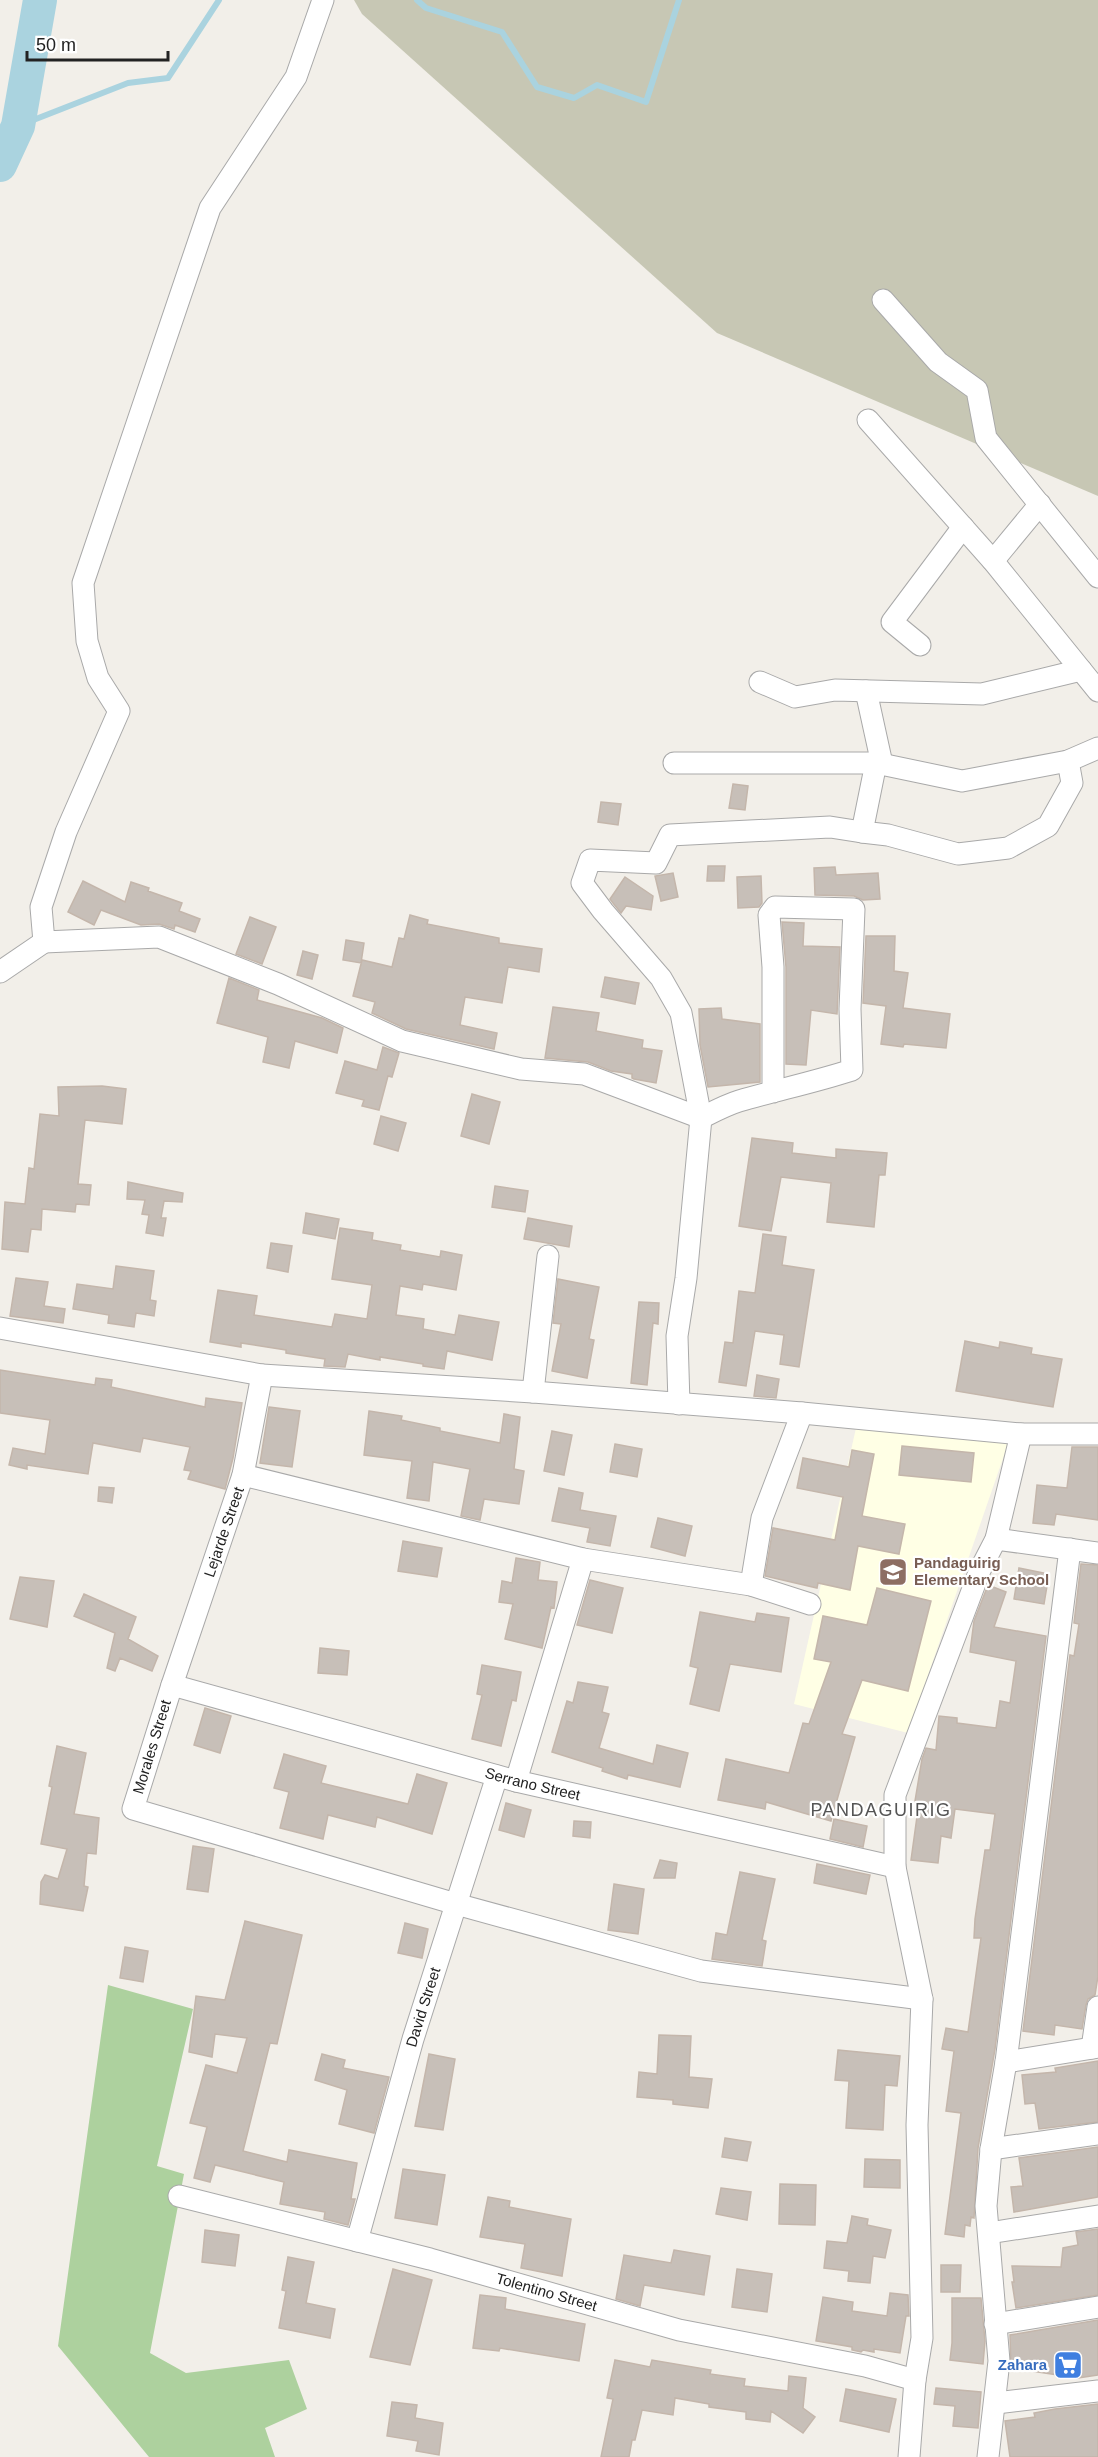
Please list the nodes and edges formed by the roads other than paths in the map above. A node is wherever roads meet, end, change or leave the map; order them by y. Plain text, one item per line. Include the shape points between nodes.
1 (323, 0) edge
2 (883, 300) dead end
3 (868, 420) dead end
4 (1040, 504) junction
5 (963, 527) junction
6 (993, 561) junction
7 (1098, 577) edge
8 (920, 645) dead end
9 (1081, 670) junction
10 (760, 682) dead end
11 (866, 691) junction
12 (1098, 691) edge
13 (1098, 748) edge
14 (1068, 761) junction
15 (674, 763) dead end
16 (879, 764) junction
17 (862, 832) junction
18 (44, 942) junction
19 (0, 972) edge
20 (773, 1092) junction
21 (701, 1118) junction
22 (548, 1256) dead end
23 (0, 1328) edge
24 (262, 1375) junction
25 (533, 1392) junction
26 (679, 1404) junction
27 (802, 1413) junction
28 (1021, 1434) junction
29 (1098, 1434) edge
30 (243, 1475) junction
31 (996, 1539) junction
32 (1070, 1550) junction
33 (1098, 1553) edge
34 (583, 1559) junction
35 (751, 1585) junction
36 (810, 1604) dead end
37 (172, 1685) junction
38 (506, 1778) junction
39 (895, 1867) junction
40 (456, 1904) junction
41 (922, 1999) junction
42 (1098, 2007) edge
43 (1095, 2048) edge
44 (1006, 2062) junction
45 (1098, 2134) edge
46 (991, 2149) junction
47 (179, 2196) dead end
48 (1098, 2216) edge
49 (989, 2233) junction
50 (357, 2241) junction
51 (1098, 2307) edge
52 (995, 2324) junction
53 (915, 2380) junction
54 (1098, 2391) edge
55 (996, 2403) junction
56 (909, 2457) edge
57 (988, 2457) edge

1 - 18 street via 296,77 210,208 83,584 87,641 98,678 119,711 66,832 41,907
2 - 4 street via 938,362 977,390 986,438
3 - 5 street
4 - 6 street
4 - 7 street
5 - 6 street
5 - 8 street via 892,622
6 - 9 street
9 - 11 street via 982,694
9 - 12 street
10 - 11 street via 795,697 835,690
11 - 16 street
13 - 14 street
14 - 16 street via 962,781
14 - 17 street via 1072,783 1048,826 1008,848 958,854
15 - 16 street
16 - 17 street
17 - 21 street via 830,827 670,835 656,863 590,860 582,883 662,978 681,1013
18 - 19 street
18 - 21 street via 159,937 278,984 402,1041 522,1070 584,1074
20 - 20 street via 852,1070 854,909 775,907 769,915
20 - 21 street
21 - 26 street via 677,1336
22 - 25 street
23 - 24 street
24 - 25 street
24 - 30 street, Lejarde Street
25 - 26 street
26 - 27 street
27 - 28 street
27 - 35 street via 762,1518
28 - 29 street
28 - 31 street
30 - 34 street
30 - 37 street, Lejarde Street
31 - 32 street
31 - 39 street via 980,1570 895,1795
32 - 33 street
32 - 44 street
34 - 35 street
34 - 38 street, David Street
35 - 36 street
37 - 38 street, Serrano Street
37 - 40 street, Morales Street via 132,1809
38 - 39 street, Serrano Street
38 - 40 street, David Street
39 - 41 street
40 - 41 street via 701,1971
40 - 50 street, David Street via 413,2039
41 - 53 street via 917,2125 922,2338
42 - 43 street
43 - 44 street
44 - 46 street
45 - 46 street
46 - 49 street via 986,2206
47 - 50 street, Tolentino Street
48 - 49 street
49 - 52 street
50 - 53 street, Tolentino Street via 679,2330 865,2366
51 - 52 street
52 - 55 street via 999,2361
53 - 56 street
54 - 55 street
55 - 57 street

